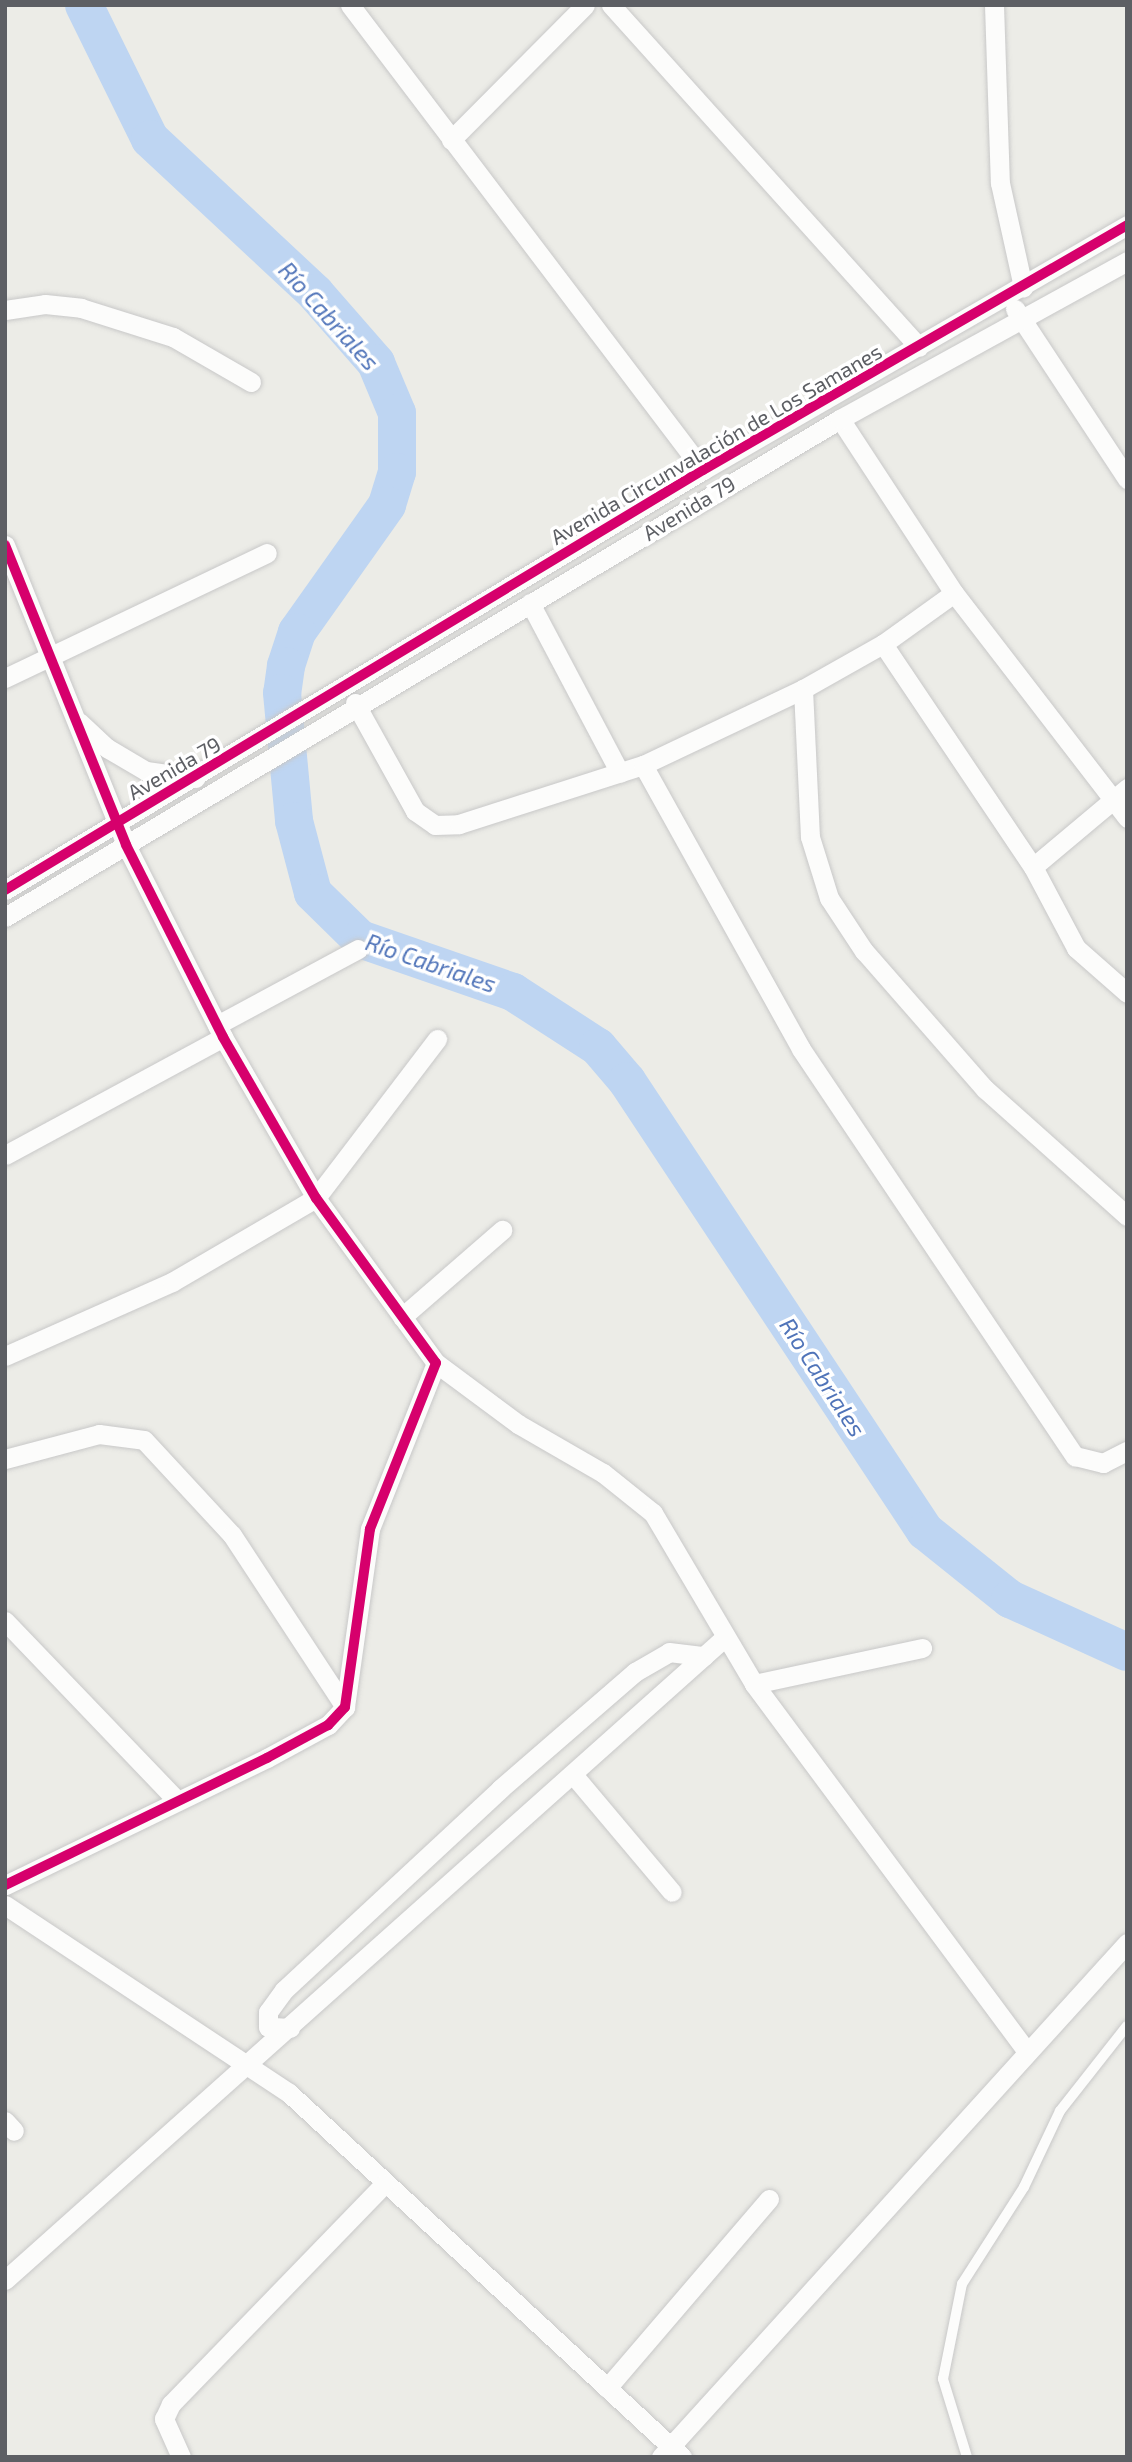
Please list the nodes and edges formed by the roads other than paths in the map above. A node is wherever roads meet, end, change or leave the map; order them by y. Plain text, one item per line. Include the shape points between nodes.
1 (585, 5) edge
2 (611, 5) edge
3 (994, 5) edge
4 (363, 10) edge
5 (452, 140) junction
6 (1127, 225) edge
7 (1127, 261) edge
8 (1015, 292) junction
9 (5, 310) edge
10 (1022, 319) junction
11 (919, 347) junction
12 (251, 382) dead end
13 (840, 419) junction
14 (703, 470) junction
15 (1127, 479) edge
16 (5, 545) edge
17 (267, 553) dead end
18 (954, 593) junction
19 (530, 603) junction
20 (883, 644) junction
21 (50, 662) junction
22 (5, 678) edge
23 (803, 689) junction
24 (355, 704) junction
25 (328, 709) junction
26 (72, 714) junction
27 (643, 765) junction
28 (223, 772) junction
29 (620, 774) junction
30 (197, 778) junction
31 (1127, 788) edge
32 (1111, 802) junction
33 (1127, 818) edge
34 (117, 824) junction
35 (126, 845) junction
36 (1033, 867) junction
37 (5, 890) edge
38 (5, 917) edge
39 (358, 949) dead end
40 (1127, 993) edge
41 (220, 1031) junction
42 (437, 1039) dead end
43 (5, 1155) edge
44 (316, 1198) junction
45 (1127, 1216) edge
46 (502, 1230) dead end
47 (401, 1317) junction
48 (5, 1356) edge
49 (436, 1363) junction
50 (1127, 1451) edge
51 (5, 1458) edge
52 (5, 1621) edge
53 (724, 1638) junction
54 (922, 1648) dead end
55 (704, 1656) junction
56 (754, 1684) junction
57 (345, 1707) junction
58 (575, 1777) junction
59 (175, 1798) junction
60 (5, 1885) edge
61 (672, 1892) dead end
62 (5, 1905) edge
63 (1127, 1943) edge
64 (1127, 2026) edge
65 (290, 2028) junction
66 (1026, 2050) junction
67 (253, 2066) junction
68 (384, 2184) junction
69 (769, 2199) dead end
70 (5, 2280) edge
71 (607, 2388) junction
72 (672, 2454) edge
73 (181, 2457) edge
74 (967, 2457) edge

1 - 5 street
2 - 11 street
3 - 8 street via 1000,183
4 - 5 street
5 - 14 street
6 - 8 street, Avenida Circunvalación de Los Samanes
7 - 10 street, Avenida 79
8 - 10 street
8 - 11 street, Avenida Circunvalación de Los Samanes
9 - 12 street via 45,304 81,308 173,337
10 - 13 street, Avenida 79
10 - 15 street
11 - 14 street, Avenida Circunvalación de Los Samanes
13 - 18 street
13 - 19 street, Avenida 79
14 - 25 street, Avenida Circunvalación de Los Samanes
16 - 21 street
17 - 21 street
18 - 20 street
18 - 32 street
19 - 24 street, Avenida 79
19 - 29 street
20 - 23 street
20 - 36 street
21 - 22 street
21 - 26 street
23 - 27 street
23 - 45 street via 810,837 829,898 864,951 985,1089
24 - 25 street, Avenida 79
24 - 29 street via 415,811 435,825 459,824
25 - 28 street, Avenida 79
26 - 30 street via 107,748 146,771
26 - 34 street
27 - 29 street
27 - 50 street via 815,1070 1075,1456 1102,1463
28 - 30 street, Avenida 79
28 - 35 street, Avenida 79
30 - 34 street, Avenida 79
31 - 32 street
32 - 33 street
32 - 36 street
34 - 35 street
34 - 37 street, Avenida 79
35 - 38 street, Avenida 79
35 - 41 street
36 - 40 street via 1076,948
39 - 41 street
41 - 43 street
41 - 44 street
42 - 44 street
44 - 47 street
44 - 48 street via 172,1282
46 - 47 street
47 - 49 street
49 - 53 street via 518,1424 603,1473 653,1513
49 - 57 street via 370,1529
51 - 57 street via 99,1434 144,1440 232,1535
52 - 59 street
53 - 55 street
53 - 56 street
54 - 56 street
55 - 58 street
55 - 65 street via 669,1652 635,1672 500,1789 284,1990 268,2012 268,2027
56 - 66 street
57 - 59 street via 307,1737
58 - 61 street
58 - 65 street
59 - 60 street
62 - 67 street
63 - 66 street
64 - 74 lane via 1060,2111 1024,2188 962,2284 943,2379
65 - 67 street
66 - 72 street
67 - 68 street
67 - 70 street
68 - 71 street
68 - 73 street via 171,2404 164,2419
69 - 71 street
71 - 72 street

